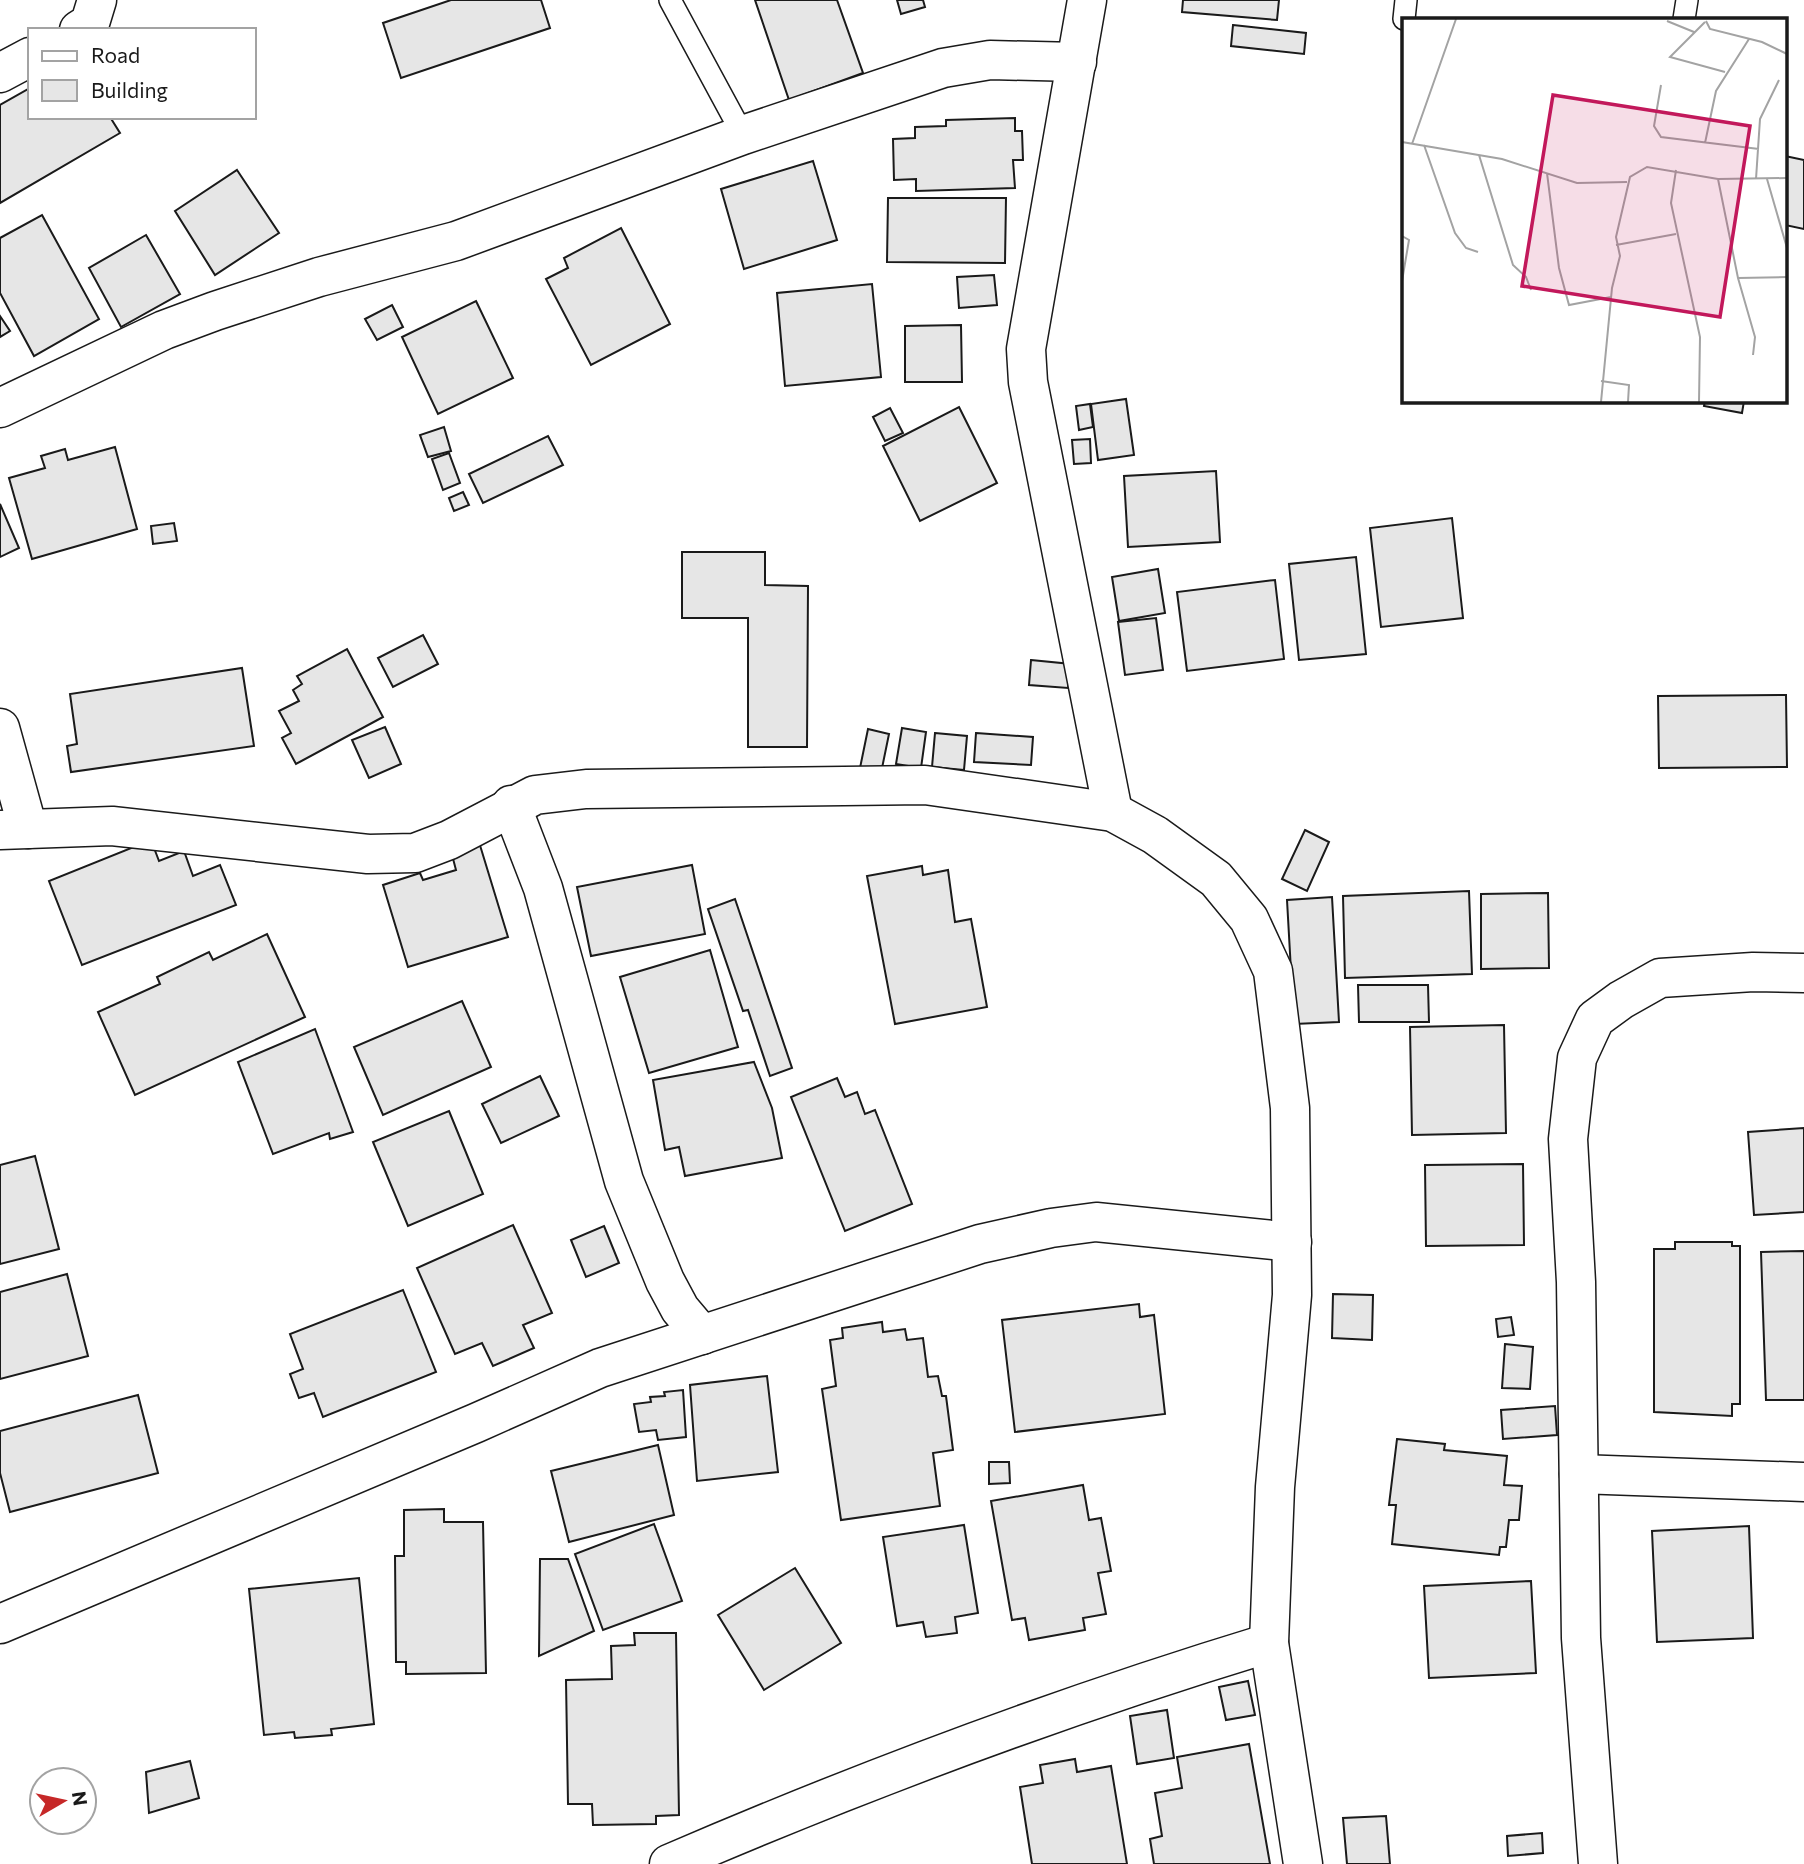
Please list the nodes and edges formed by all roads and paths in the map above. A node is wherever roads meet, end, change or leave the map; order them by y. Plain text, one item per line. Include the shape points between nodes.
1 (97, 0) edge
2 (670, 0) edge
3 (1087, 0) edge
4 (1406, 0) edge
5 (1687, 0) edge
6 (1404, 18) edge
7 (1684, 18) edge
8 (82, 28) edge
9 (28, 58) edge
10 (1077, 62) junction
11 (0, 73) edge
12 (743, 135) junction
13 (0, 408) edge
14 (0, 728) edge
15 (510, 805) junction
16 (1113, 813) junction
17 (14, 829) edge
18 (1804, 974) edge
19 (1292, 1242) junction
20 (702, 1335) junction
21 (1579, 1474) junction
22 (1804, 1482) edge
23 (0, 1624) edge
24 (1269, 1643) junction
25 (669, 1864) edge
26 (1303, 1864) edge
27 (1598, 1864) edge

1 - 8 street via 90,23
2 - 12 lane
3 - 10 street
4 - 6 lane
5 - 7 lane
9 - 11 street
10 - 12 street via 990,61 943,68
10 - 16 street via 1030,317 1027,382
12 - 13 street via 469,237 319,277 215,311 164,330
14 - 17 street
15 - 16 street via 535,795 586,789 925,785
15 - 17 street via 449,840 415,853 368,854 112,826
15 - 20 street via 543,888 624,1181 665,1281
16 - 19 street via 1155,835 1216,879 1249,919 1273,971 1290,1108
18 - 21 street via 1660,978 1595,1019 1577,1058 1568,1139
19 - 20 street via 1096,1222 1051,1228 980,1244
19 - 24 street
20 - 23 street via 600,1368
21 - 22 street
21 - 27 street via 1581,1638
24 - 25 street via 1127,1686
24 - 26 street

